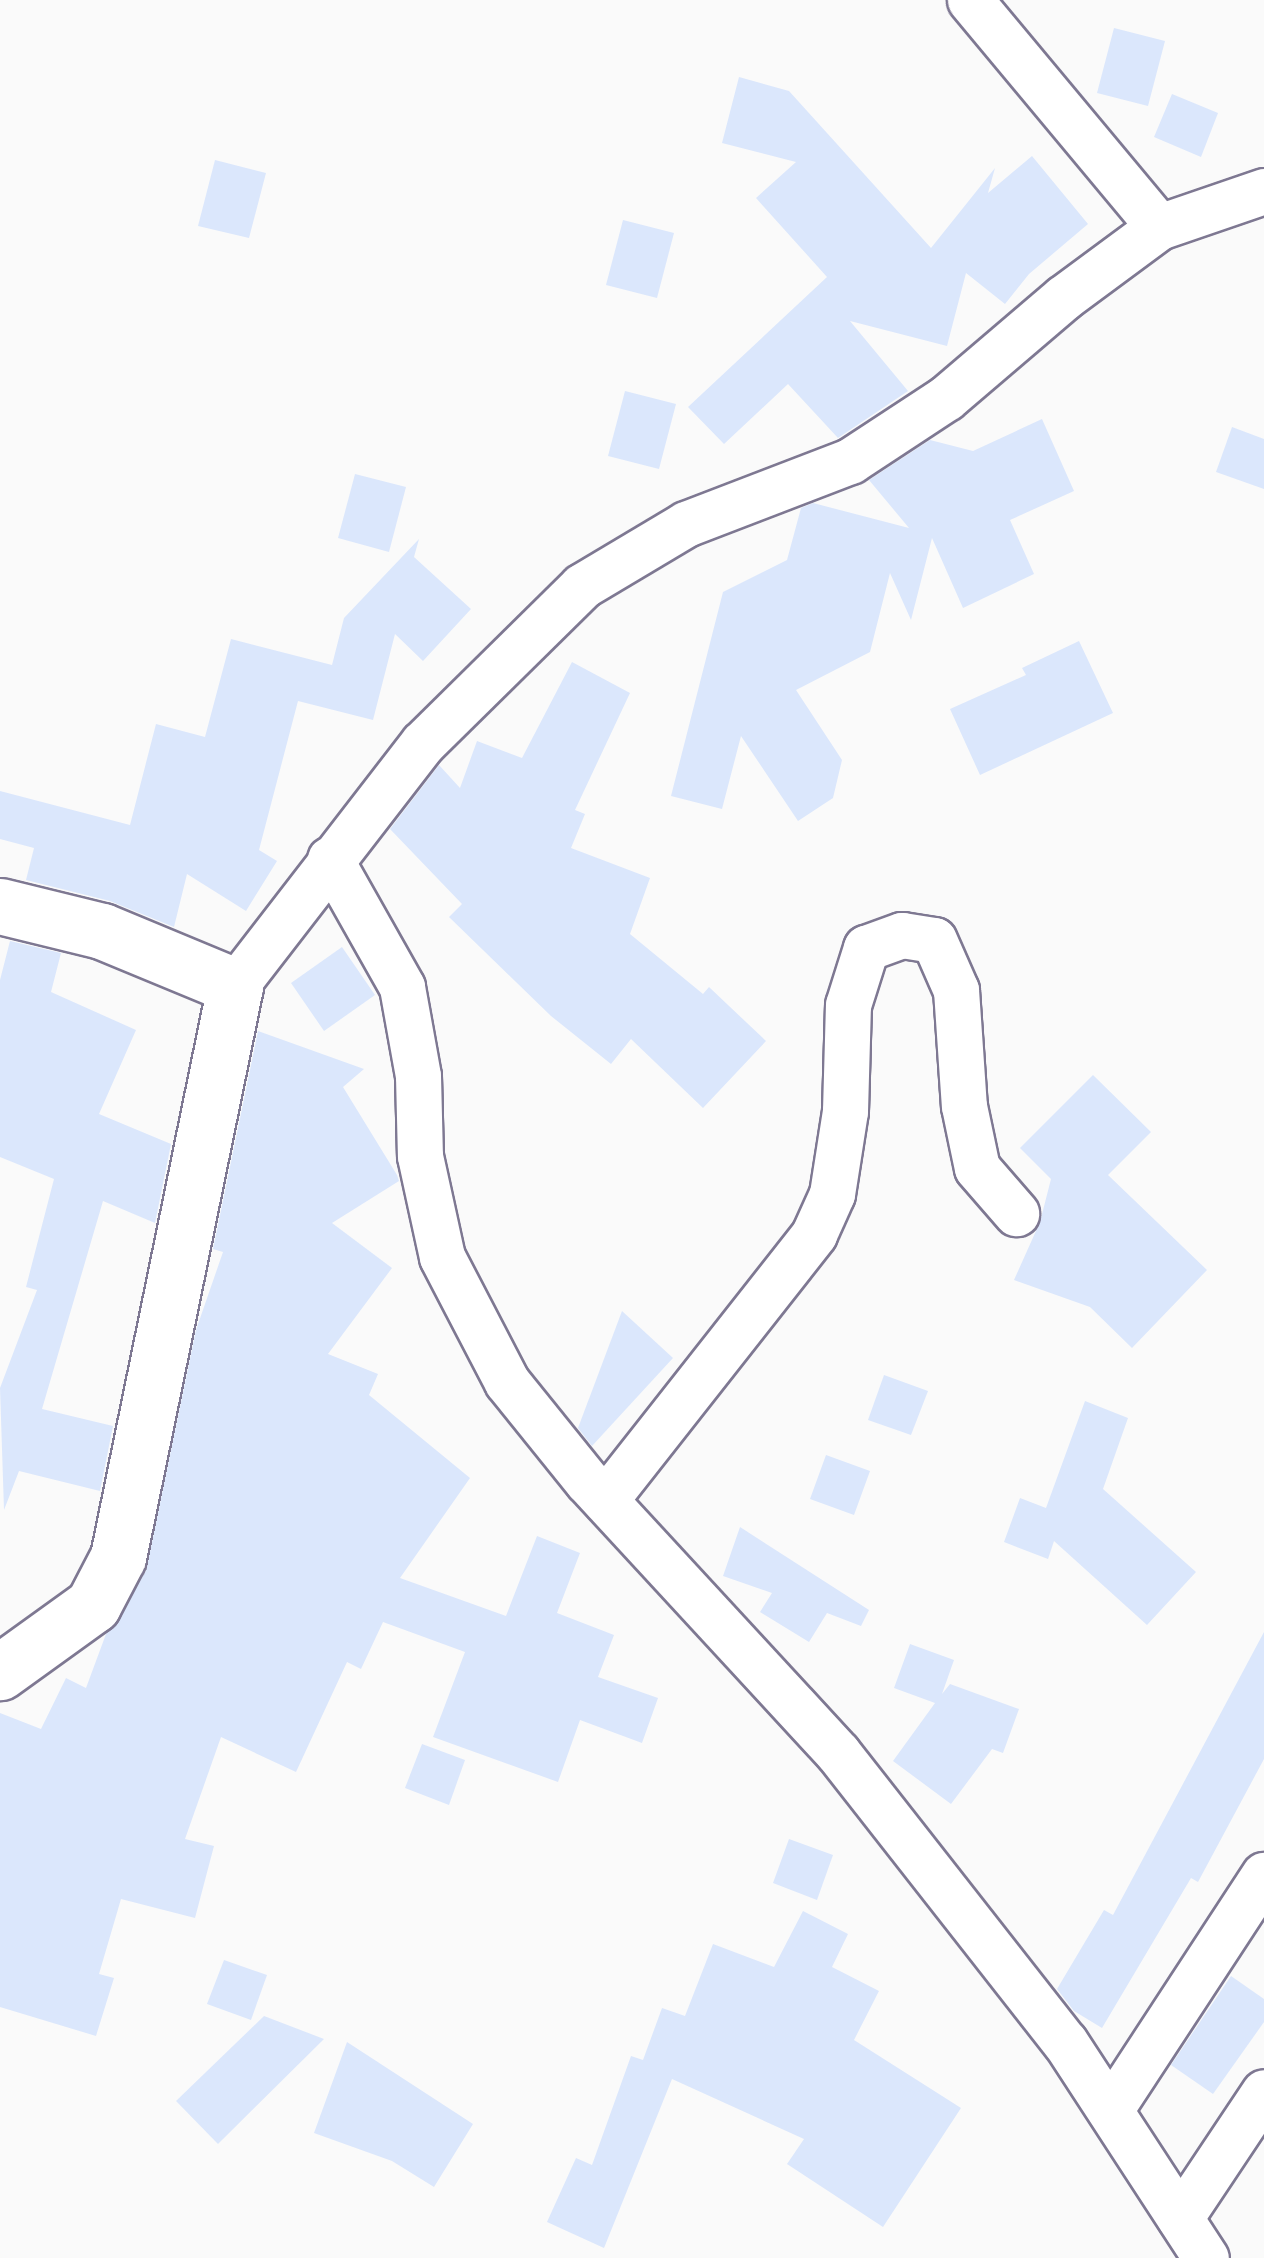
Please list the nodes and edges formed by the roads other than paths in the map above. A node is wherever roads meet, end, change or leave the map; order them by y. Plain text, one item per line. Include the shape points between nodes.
1 (970, 0) edge
2 (1264, 191) edge
3 (1159, 228) junction
4 (330, 859) junction
5 (0, 906) edge
6 (235, 986) junction
7 (1016, 1213) dead end
8 (605, 1500) junction
9 (0, 1672) edge
10 (1264, 1875) edge
11 (1264, 2092) edge
12 (1110, 2110) junction
13 (1180, 2218) junction
14 (1206, 2258) edge

1 - 3 street
2 - 3 street
3 - 4 street via 1063,298 946,398 850,461 686,524 582,586 422,742
4 - 6 street
4 - 8 street via 402,987 418,1076 420,1156 449,1274 508,1382
5 - 6 street via 102,931
6 - 9 street via 118,1557 93,1605
7 - 8 street via 977,1168 964,1106 956,990 934,940 902,935 866,948 848,1006 845,1111 832,1194 814,1234
8 - 12 street via 838,1753 1065,2042
10 - 12 street
11 - 13 street
12 - 13 street
13 - 14 street

